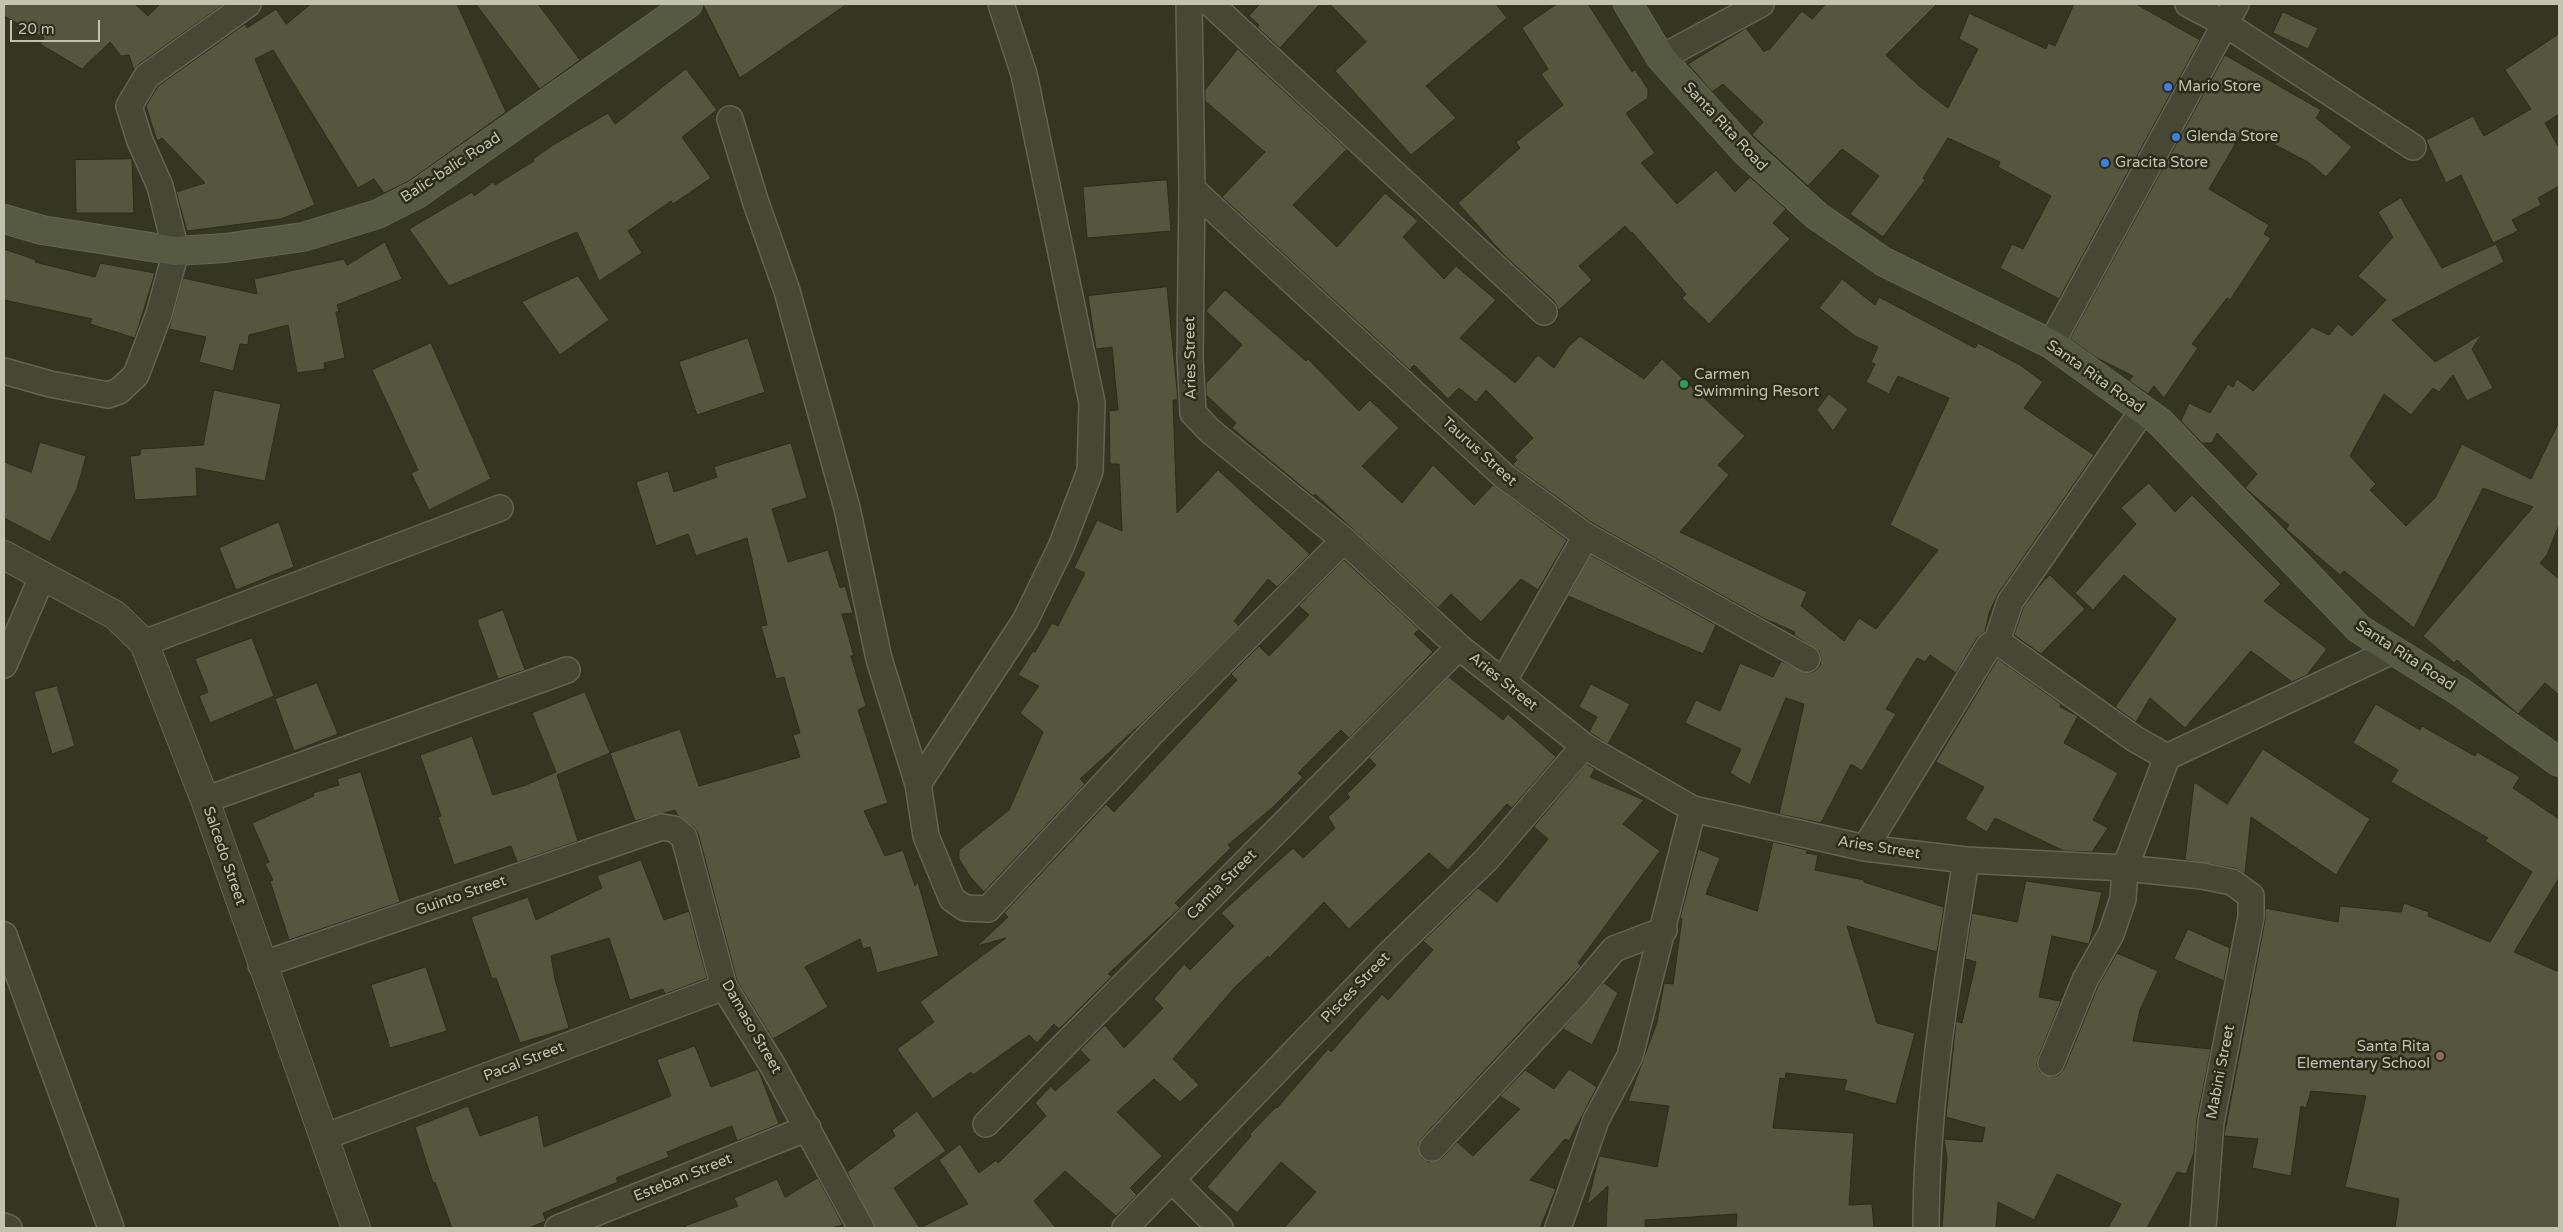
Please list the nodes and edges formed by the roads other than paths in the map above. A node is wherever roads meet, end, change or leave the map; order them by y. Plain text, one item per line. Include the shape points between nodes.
1 (248, 4) edge
2 (688, 4) edge
3 (1001, 4) edge
4 (1189, 4) edge
5 (1211, 4) edge
6 (1628, 4) edge
7 (1761, 4) edge
8 (2188, 4) edge
9 (2230, 13) edge
10 (1661, 58) junction
11 (730, 120) dead end
12 (2413, 147) dead end
13 (1192, 190) junction
14 (4, 219) edge
15 (176, 251) junction
16 (1544, 312) dead end
17 (2052, 344) junction
18 (4, 371) edge
19 (2144, 410) junction
20 (500, 508) dead end
21 (1586, 536) junction
22 (1344, 540) junction
23 (4, 555) edge
24 (42, 577) junction
25 (1997, 641) junction
26 (144, 643) junction
27 (1459, 647) junction
28 (2392, 651) junction
29 (1807, 658) dead end
30 (4, 665) edge
31 (567, 670) dead end
32 (1503, 682) junction
33 (1584, 746) junction
34 (2167, 758) junction
35 (2559, 762) edge
36 (918, 784) junction
37 (205, 800) junction
38 (1694, 809) junction
39 (662, 826) joint
40 (1865, 848) junction
41 (1966, 860) junction
42 (2125, 868) junction
43 (2250, 917) joint
44 (1664, 930) junction
45 (4, 935) edge
46 (261, 965) junction
47 (724, 987) junction
48 (2051, 1063) dead end
49 (986, 1124) dead end
50 (808, 1128) junction
51 (324, 1137) junction
52 (1432, 1148) dead end
53 (1173, 1181) junction
54 (4, 1226) edge
55 (9, 1228) edge
56 (111, 1228) edge
57 (356, 1228) edge
58 (558, 1228) edge
59 (861, 1228) edge
60 (1125, 1228) edge
61 (1220, 1228) edge
62 (1558, 1228) edge
63 (1926, 1228) edge
64 (2203, 1228) edge

1 - 15 street via 147,76 130,106 140,141 160,186
2 - 15 main road, Balic-balic Road via 417,194 378,214 303,237
3 - 36 street via 1024,74 1092,403 1090,471 1061,547 1025,621
4 - 13 street, Aries Street
5 - 16 street
6 - 10 main road, Santa Rita Road
7 - 10 street
8 - 9 street
9 - 12 street
9 - 17 street
10 - 17 main road, Santa Rita Road via 1744,151 1817,216 1884,262
11 - 36 street via 787,291 847,508 879,659
13 - 21 street, Taurus Street via 1505,477
13 - 22 street, Aries Street via 1192,413
14 - 15 main road, Balic-balic Road via 42,230
15 - 18 street via 160,314 136,375 120,391 108,395
17 - 19 main road, Santa Rita Road
19 - 25 street via 2010,602
19 - 28 main road, Santa Rita Road via 2160,422 2359,629
20 - 26 street
21 - 29 street, Taurus Street
21 - 32 street
22 - 27 street, Aries Street
22 - 36 street via 1151,734 988,908 964,908 952,900 926,836
23 - 24 street, Salcedo Street
24 - 26 street, Salcedo Street via 115,614
24 - 30 street
25 - 34 street
25 - 40 street via 1989,646
26 - 37 street, Salcedo Street
27 - 32 street, Aries Street
27 - 49 street, Camia Street
28 - 34 street
28 - 35 main road, Santa Rita Road via 2462,693
31 - 37 street
32 - 33 street, Aries Street
33 - 38 street, Aries Street
33 - 53 street, Pisces Street via 1487,859 1390,953
34 - 42 street
37 - 46 street, Salcedo Street
38 - 40 street, Aries Street
38 - 44 street
39 - 46 street, Guinto Street
39 - 47 street, Damaso Street via 684,836
40 - 41 street, Aries Street
41 - 42 street, Aries Street
41 - 63 street via 1941,1020 1926,1169
42 - 43 street, Aries Street via 2232,882 2251,896
42 - 48 street via 2124,899 2112,934 2085,980
43 - 64 street, Mabini Street via 2211,1122
44 - 52 street via 1614,949
44 - 62 street via 1630,1056 1596,1120
45 - 56 street
46 - 51 street, Salcedo Street
47 - 50 street, Damaso Street via 774,1066
47 - 51 street, Pacal Street
50 - 58 street, Esteban Street
50 - 59 street, Damaso Street
51 - 57 street, Salcedo Street
53 - 60 street, Pisces Street
53 - 61 street
54 - 55 street

